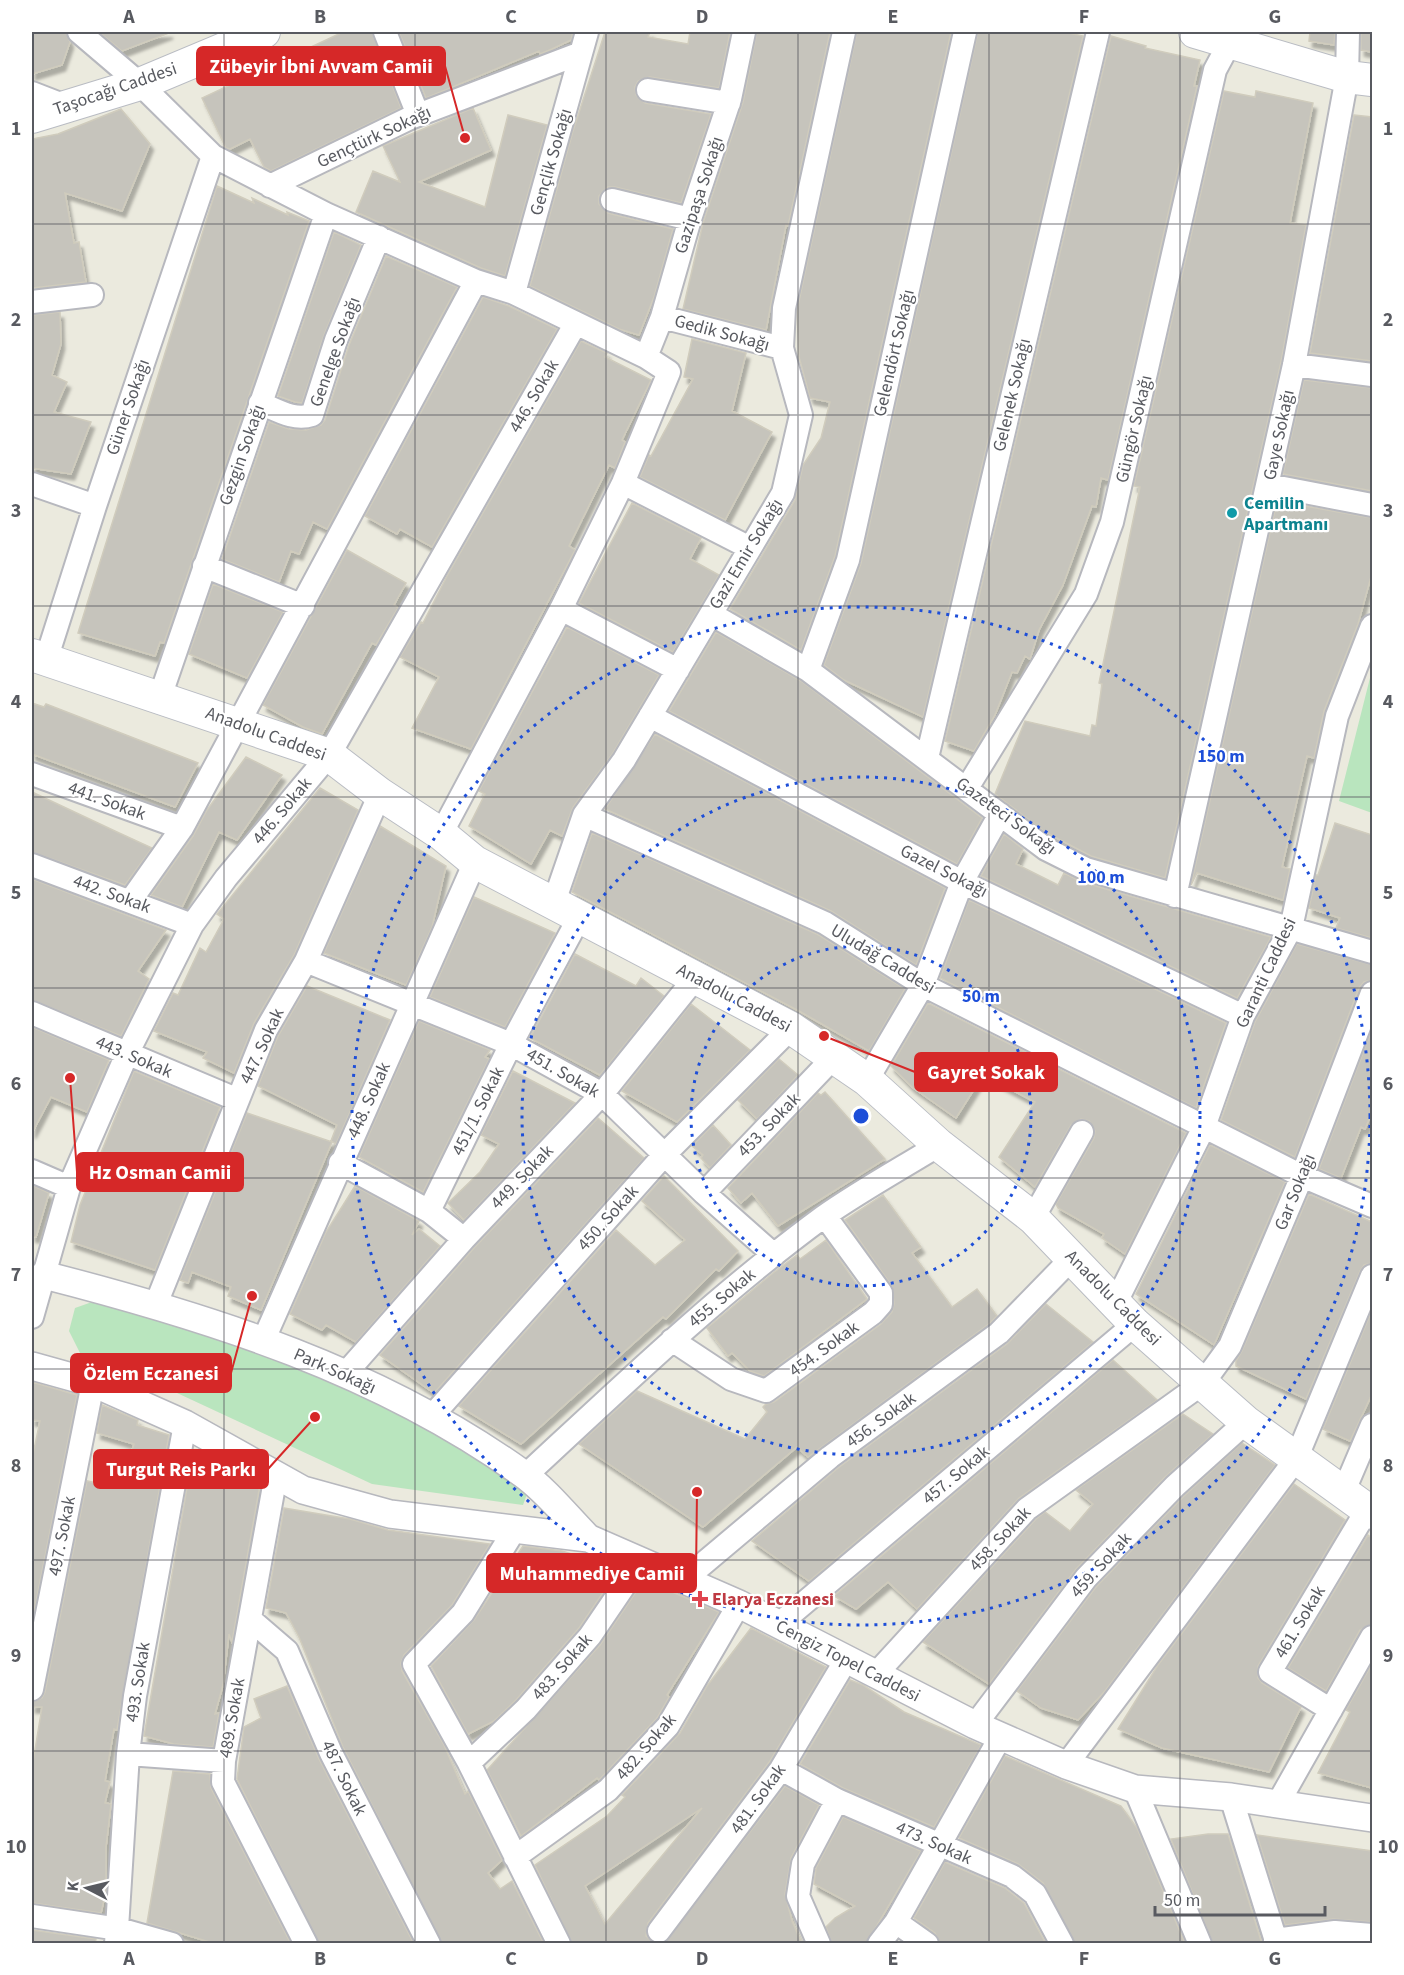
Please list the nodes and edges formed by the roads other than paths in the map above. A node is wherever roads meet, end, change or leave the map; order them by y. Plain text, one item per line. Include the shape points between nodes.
1 (78, 32) edge
2 (385, 32) edge
3 (587, 32) edge
4 (744, 32) edge
5 (844, 32) edge
6 (966, 32) edge
7 (1098, 32) edge
8 (1196, 32) edge
9 (1348, 32) edge
10 (250, 34) edge
11 (1229, 37) edge
12 (581, 53) junction
13 (1360, 78) edge
14 (140, 84) junction
15 (648, 90) dead end
16 (32, 93) edge
17 (729, 103) junction
18 (68, 107) junction
19 (418, 115) junction
20 (32, 117) edge
21 (213, 156) junction
22 (270, 186) junction
23 (612, 200) dead end
24 (326, 214) junction
25 (690, 219) junction
26 (379, 237) junction
27 (476, 281) junction
28 (514, 293) junction
29 (92, 295) dead end
30 (32, 302) edge
31 (662, 317) junction
32 (576, 323) junction
33 (782, 348) junction
34 (646, 357) junction
35 (1294, 365) junction
36 (1372, 375) edge
37 (260, 403) junction
38 (624, 483) junction
39 (32, 484) edge
40 (1268, 485) junction
41 (1372, 505) edge
42 (95, 506) junction
43 (750, 548) junction
44 (204, 566) junction
45 (303, 606) junction
46 (561, 609) junction
47 (711, 614) junction
48 (1372, 626) edge
49 (39, 657) edge
50 (678, 670) junction
51 (808, 670) junction
52 (160, 697) junction
53 (650, 716) junction
54 (238, 723) junction
55 (329, 755) junction
56 (927, 758) junction
57 (32, 774) edge
58 (966, 788) junction
59 (380, 794) junction
60 (1000, 814) junction
61 (584, 815) junction
62 (182, 828) junction
63 (441, 834) junction
64 (474, 862) junction
65 (32, 865) edge
66 (962, 882) junction
67 (1175, 896) junction
68 (131, 900) junction
69 (567, 909) junction
70 (192, 925) junction
71 (1291, 928) junction
72 (1372, 952) edge
73 (306, 962) junction
74 (696, 977) junction
75 (923, 985) junction
76 (1372, 993) edge
77 (411, 1005) junction
78 (32, 1013) edge
79 (1243, 1016) junction
80 (791, 1028) junction
81 (511, 1044) junction
82 (127, 1054) junction
83 (834, 1057) junction
84 (867, 1080) junction
85 (602, 1094) junction
86 (238, 1100) junction
87 (1204, 1126) junction
88 (1082, 1132) dead end
89 (939, 1145) junction
90 (665, 1154) junction
91 (340, 1163) junction
92 (32, 1171) edge
93 (1302, 1176) junction
94 (69, 1187) junction
95 (704, 1193) junction
96 (1372, 1206) edge
97 (429, 1211) junction
98 (825, 1216) junction
99 (1033, 1218) junction
100 (42, 1237) edge
101 (464, 1239) junction
102 (774, 1255) junction
103 (1072, 1257) junction
104 (44, 1275) junction
105 (1372, 1276) edge
106 (156, 1304) junction
107 (1125, 1314) junction
108 (32, 1317) edge
109 (264, 1339) junction
110 (672, 1340) junction
111 (32, 1366) edge
112 (345, 1374) junction
113 (93, 1383) junction
114 (1203, 1383) junction
115 (432, 1416) junction
116 (1246, 1422) junction
117 (185, 1424) junction
118 (1372, 1425) edge
119 (1296, 1459) junction
120 (276, 1475) junction
121 (525, 1476) junction
122 (1361, 1506) edge
123 (515, 1530) junction
124 (588, 1538) junction
125 (641, 1561) junction
126 (685, 1579) junction
127 (739, 1604) junction
128 (250, 1620) junction
129 (778, 1625) junction
130 (1372, 1637) edge
131 (846, 1660) junction
132 (875, 1675) junction
133 (32, 1689) edge
134 (1331, 1710) junction
135 (975, 1725) junction
136 (1001, 1736) junction
137 (128, 1754) junction
138 (224, 1761) junction
139 (469, 1763) junction
140 (1066, 1765) junction
141 (781, 1769) junction
142 (1135, 1789) junction
143 (1231, 1797) junction
144 (837, 1800) junction
145 (1277, 1805) junction
146 (1372, 1818) edge
147 (938, 1845) junction
148 (516, 1857) junction
149 (32, 1916) edge
150 (896, 1922) junction
151 (659, 1931) dead end
152 (1372, 1935) edge
153 (117, 1936) edge
154 (1276, 1942) edge
155 (172, 1944) edge
156 (306, 1944) edge
157 (429, 1944) edge
158 (559, 1944) edge
159 (819, 1944) edge
160 (879, 1944) edge
161 (927, 1944) edge
162 (1062, 1944) edge
163 (1200, 1944) edge

1 - 14 street
2 - 19 street
3 - 12 street, Gençlik Sokağı
4 - 17 street, Gazipaşa Sokağı
5 - 33 street, Gazi Emir Sokağı via 784,309
6 - 51 street, Gelendört Sokağı via 848,560
7 - 56 street, Gelenek Sokağı
8 - 11 main road
9 - 13 street, Gaye Sokağı
10 - 14 main road, Taşocağı Caddesi
11 - 13 main road
11 - 58 street, Güngör Sokağı via 1215,70 1114,511 1090,584
12 - 19 street, Gençtürk Sokağı
12 - 28 street, Gençlik Sokağı
13 - 35 street, Gaye Sokağı
14 - 18 main road, Taşocağı Caddesi
14 - 21 street
15 - 17 street
16 - 18 street
17 - 25 street, Gazipaşa Sokağı
18 - 20 main road, Taşocağı Caddesi
19 - 22 street, Gençtürk Sokağı
21 - 22 street
21 - 42 street, Güner Sokağı
22 - 24 street
23 - 25 street
24 - 26 street
24 - 37 street, Gezgin Sokağı
25 - 31 street, Gazipaşa Sokağı
26 - 27 street
26 - 37 street, Genelge Sokağı via 336,340 312,415 293,417
27 - 28 street
27 - 45 street
28 - 32 street
29 - 30 street
31 - 33 street, Gedik Sokağı
31 - 34 street, Gazipaşa Sokağı
32 - 34 street
32 - 55 street, 446. Sokak
33 - 43 street, Gazi Emir Sokağı via 801,416 783,493
34 - 38 street via 669,372
35 - 36 street
35 - 40 street, Gaye Sokağı
37 - 44 street, Gezgin Sokağı
38 - 43 street
38 - 46 street
39 - 42 street
40 - 41 street
40 - 67 street, Gaye Sokağı
42 - 49 street, Güner Sokağı
43 - 47 street, Gazi Emir Sokağı
44 - 45 street
44 - 52 street, Gezgin Sokağı
45 - 54 street
46 - 50 street
46 - 63 street
47 - 50 street, Gazi Emir Sokağı
47 - 51 street, Gazeteci Sokağı
48 - 71 street, Garanti Caddesi via 1337,716
49 - 52 main road, Anadolu Caddesi
50 - 53 street, Gazi Emir Sokağı
51 - 56 street, Gazeteci Sokağı
52 - 54 main road, Anadolu Caddesi
53 - 61 street, Gazi Emir Sokağı
53 - 66 street, Gazel Sokağı
54 - 55 main road, Anadolu Caddesi
54 - 62 street
55 - 59 main road, Anadolu Caddesi
55 - 70 street, 446. Sokak via 226,878
56 - 58 street, Gazeteci Sokağı
57 - 62 street, 441. Sokak
58 - 60 street, Gazeteci Sokağı
59 - 63 main road, Anadolu Caddesi
59 - 73 street, 447. Sokak
60 - 66 street
60 - 67 street, Gazeteci Sokağı via 1046,849 1086,869
61 - 69 street, Gazi Emir Sokağı
61 - 75 street, Uludağ Caddesi via 825,923
62 - 68 street
63 - 64 main road, Anadolu Caddesi
64 - 69 main road, Anadolu Caddesi
64 - 77 street, 448. Sokak
65 - 68 street, 442. Sokak
66 - 75 street
66 - 79 street, Gazel Sokağı
67 - 71 street, Gazeteci Sokağı
68 - 70 street, 442. Sokak
69 - 74 main road, Anadolu Caddesi
69 - 81 street, 451/1. Sokak
70 - 82 street, 446. Sokak
71 - 72 street, Gazeteci Sokağı
71 - 79 street, Garanti Caddesi
73 - 77 street, 451. Sokak
73 - 86 street, 447. Sokak via 267,1030
74 - 80 main road, Anadolu Caddesi
74 - 85 street, 449. Sokak
75 - 84 street
75 - 87 street, Uludağ Caddesi
76 - 93 street, Gar Sokağı
77 - 81 street, 451. Sokak
77 - 91 street, 448. Sokak
78 - 82 street, 443. Sokak
79 - 87 street, Garanti Caddesi
80 - 83 main road, Anadolu Caddesi
80 - 90 street, 450. Sokak
81 - 85 street, 451. Sokak
81 - 97 street, 451/1. Sokak
82 - 86 street, 443. Sokak
82 - 94 street, 446. Sokak
83 - 84 main road, Anadolu Caddesi
83 - 95 street, 453. Sokak
84 - 89 main road, Anadolu Caddesi
85 - 90 street, 451. Sokak
85 - 101 street, 449. Sokak
86 - 106 street, 447. Sokak
87 - 93 street, Uludağ Caddesi
87 - 107 street, Garanti Caddesi
88 - 99 street
89 - 98 street, 455. Sokak
89 - 99 main road, Anadolu Caddesi
90 - 95 street, 451. Sokak
90 - 115 street, 450. Sokak
91 - 97 street
91 - 109 street, 448. Sokak
92 - 94 street
93 - 96 street, Uludağ Caddesi
93 - 114 street, Gar Sokağı via 1230,1346
94 - 100 street, 446. Sokak
95 - 102 street, 451. Sokak
97 - 101 street
98 - 102 street, 455. Sokak
98 - 110 street, 454. Sokak via 881,1293 881,1304 873,1313 766,1391 731,1379
99 - 103 main road, Anadolu Caddesi
100 - 104 street, 446. Sokak
101 - 112 street, 449. Sokak
102 - 110 street, 455. Sokak
103 - 107 main road, Anadolu Caddesi
103 - 126 street, 456. Sokak via 999,1333 830,1457
104 - 106 street, Park Sokağı
104 - 108 street, 446. Sokak
105 - 119 street
106 - 109 street, Park Sokağı
107 - 114 main road, Anadolu Caddesi
107 - 129 street, 457. Sokak
109 - 112 street, Park Sokağı
110 - 121 street, 455. Sokak
111 - 113 street, Cengiz Topel Caddesi
112 - 115 street, Park Sokağı
113 - 117 street, Cengiz Topel Caddesi
113 - 133 street, 497. Sokak
114 - 116 main road, Anadolu Caddesi
114 - 132 street, 458. Sokak via 1027,1509
115 - 121 street, Park Sokağı
116 - 119 main road, Anadolu Caddesi
116 - 135 street, 459. Sokak via 1175,1486 1086,1578
117 - 120 street, Cengiz Topel Caddesi
117 - 137 street, 493. Sokak
118 - 122 street
119 - 122 main road, Anadolu Caddesi
119 - 140 street
120 - 123 street, Cengiz Topel Caddesi via 303,1490 390,1514
120 - 128 street, 489. Sokak
121 - 124 street, Park Sokağı
122 - 134 street, 461. Sokak via 1270,1672
123 - 124 street, Cengiz Topel Caddesi
123 - 139 street via 463,1613 414,1664
124 - 125 street, Cengiz Topel Caddesi
125 - 126 street, Cengiz Topel Caddesi
125 - 139 street, 483. Sokak via 590,1636 526,1708
126 - 127 street, Cengiz Topel Caddesi
127 - 129 street, Cengiz Topel Caddesi
127 - 148 street, 482. Sokak via 668,1726 608,1790
128 - 138 street, 489. Sokak
128 - 157 street, 487. Sokak via 287,1651 331,1754
129 - 131 street, Cengiz Topel Caddesi
130 - 134 street
131 - 132 street, Cengiz Topel Caddesi
131 - 141 street, 481. Sokak
132 - 135 street, Cengiz Topel Caddesi
134 - 145 street
135 - 136 street, Cengiz Topel Caddesi
136 - 140 street, Cengiz Topel Caddesi
136 - 147 street
137 - 138 street
137 - 153 street, 493. Sokak
138 - 156 street, 489. Sokak via 224,1782 236,1811
139 - 148 street
140 - 142 street, Cengiz Topel Caddesi
141 - 144 street, 473. Sokak
141 - 151 street, 481. Sokak
142 - 143 street, Cengiz Topel Caddesi
142 - 163 street
143 - 145 street, Cengiz Topel Caddesi
143 - 154 street
144 - 147 street, 473. Sokak
144 - 159 street via 802,1864 798,1896
145 - 146 street, Cengiz Topel Caddesi
147 - 150 street
147 - 162 street, 473. Sokak via 1012,1876 1035,1894
148 - 158 street
149 - 153 street
150 - 160 street
150 - 161 street
152 - 154 street via 1335,1932
153 - 155 street

